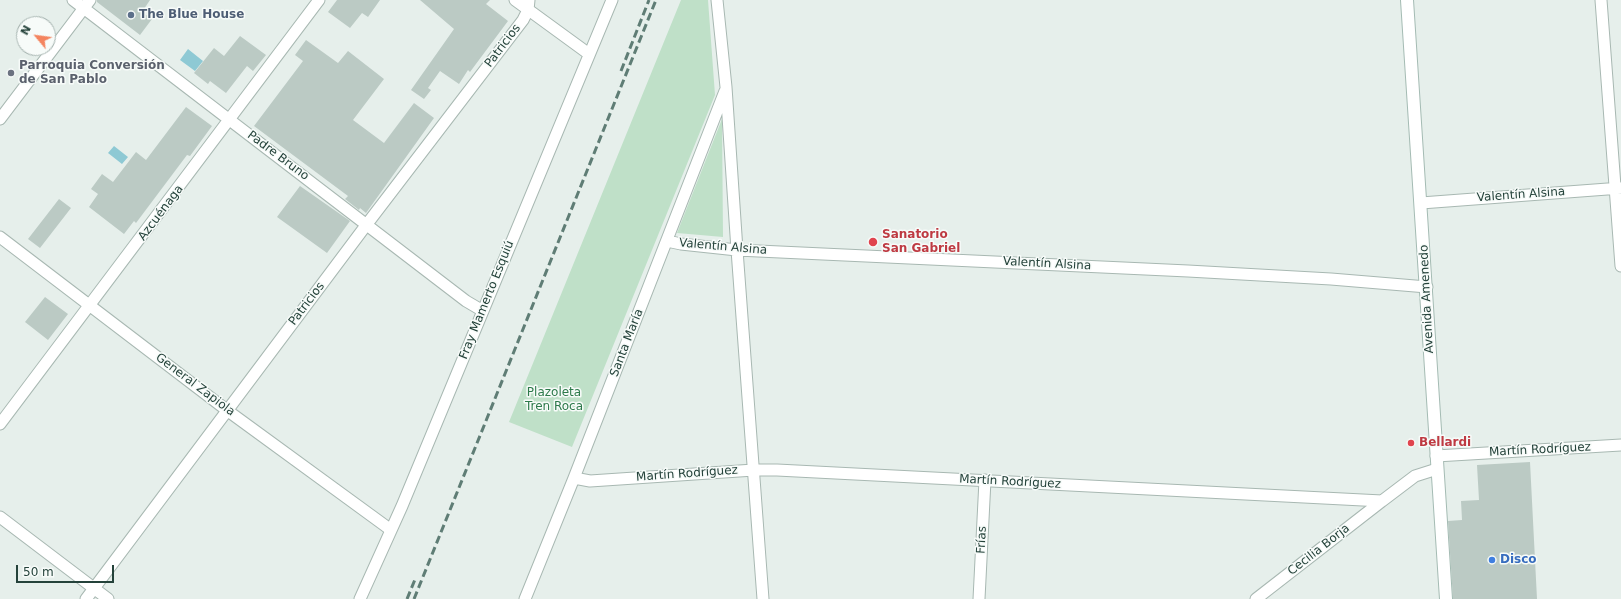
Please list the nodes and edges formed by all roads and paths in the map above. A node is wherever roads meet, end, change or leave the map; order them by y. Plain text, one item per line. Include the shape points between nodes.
1 (74, 0) edge
2 (319, 0) edge
3 (515, 0) edge
4 (612, 0) edge
5 (717, 0) edge
6 (1407, 0) edge
7 (1600, 0) edge
8 (87, 4) edge
9 (529, 5) edge
10 (589, 54) junction
11 (726, 87) junction
12 (0, 119) edge
13 (230, 120) junction
14 (1618, 188) edge
15 (1421, 203) junction
16 (367, 224) junction
17 (0, 237) edge
18 (667, 241) junction
19 (737, 250) junction
20 (1621, 266) edge
21 (1427, 287) junction
22 (91, 305) junction
23 (483, 311) junction
24 (228, 411) junction
25 (0, 424) edge
26 (1621, 445) edge
27 (1436, 456) junction
28 (1437, 469) junction
29 (754, 470) junction
30 (574, 478) junction
31 (985, 480) junction
32 (1382, 501) junction
33 (0, 516) edge
34 (391, 530) junction
35 (94, 588) junction
36 (86, 599) edge
37 (108, 599) edge
38 (360, 599) edge
39 (525, 599) edge
40 (763, 599) edge
41 (979, 599) edge
42 (1256, 599) edge
43 (1446, 599) edge

1 - 8 street, Padre Bruno
2 - 13 street, Azcuénaga
3 - 9 street
4 - 10 street, Fray Mamerto Esquiú
5 - 11 street
6 - 15 street, Avenida Amenedo
7 - 14 street
8 - 12 street
8 - 13 street, Padre Bruno
9 - 10 street
9 - 16 street, Patricios via 523,20
10 - 23 street, Fray Mamerto Esquiú
11 - 18 street, Santa María
11 - 19 street
13 - 16 street, Padre Bruno
13 - 22 street, Azcuénaga
14 - 15 street, Valentín Alsina
14 - 20 street
15 - 21 street, Avenida Amenedo
16 - 23 street, Padre Bruno via 466,301
16 - 24 street, Patricios
17 - 22 street, General Zapiola
18 - 19 street, Valentín Alsina
18 - 30 street, Santa María
19 - 21 street, Valentín Alsina via 1188,271
19 - 29 street
21 - 27 street, Avenida Amenedo
22 - 24 street, General Zapiola
22 - 25 street, Azcuénaga
23 - 34 street, Fray Mamerto Esquiú
24 - 34 street, General Zapiola
24 - 35 street, Patricios
26 - 27 street, Martín Rodríguez
27 - 28 street, Avenida Amenedo
28 - 32 street via 1415,476
28 - 43 street, Avenida Amenedo
29 - 30 street, Martín Rodríguez via 590,481
29 - 31 street, Martín Rodríguez
29 - 40 street
30 - 39 street, Santa María
31 - 32 street, Martín Rodríguez
31 - 41 street, Frías
32 - 42 street, Cecilia Borja
33 - 35 street
34 - 38 street, Fray Mamerto Esquiú
35 - 36 street, Patricios
35 - 37 street

